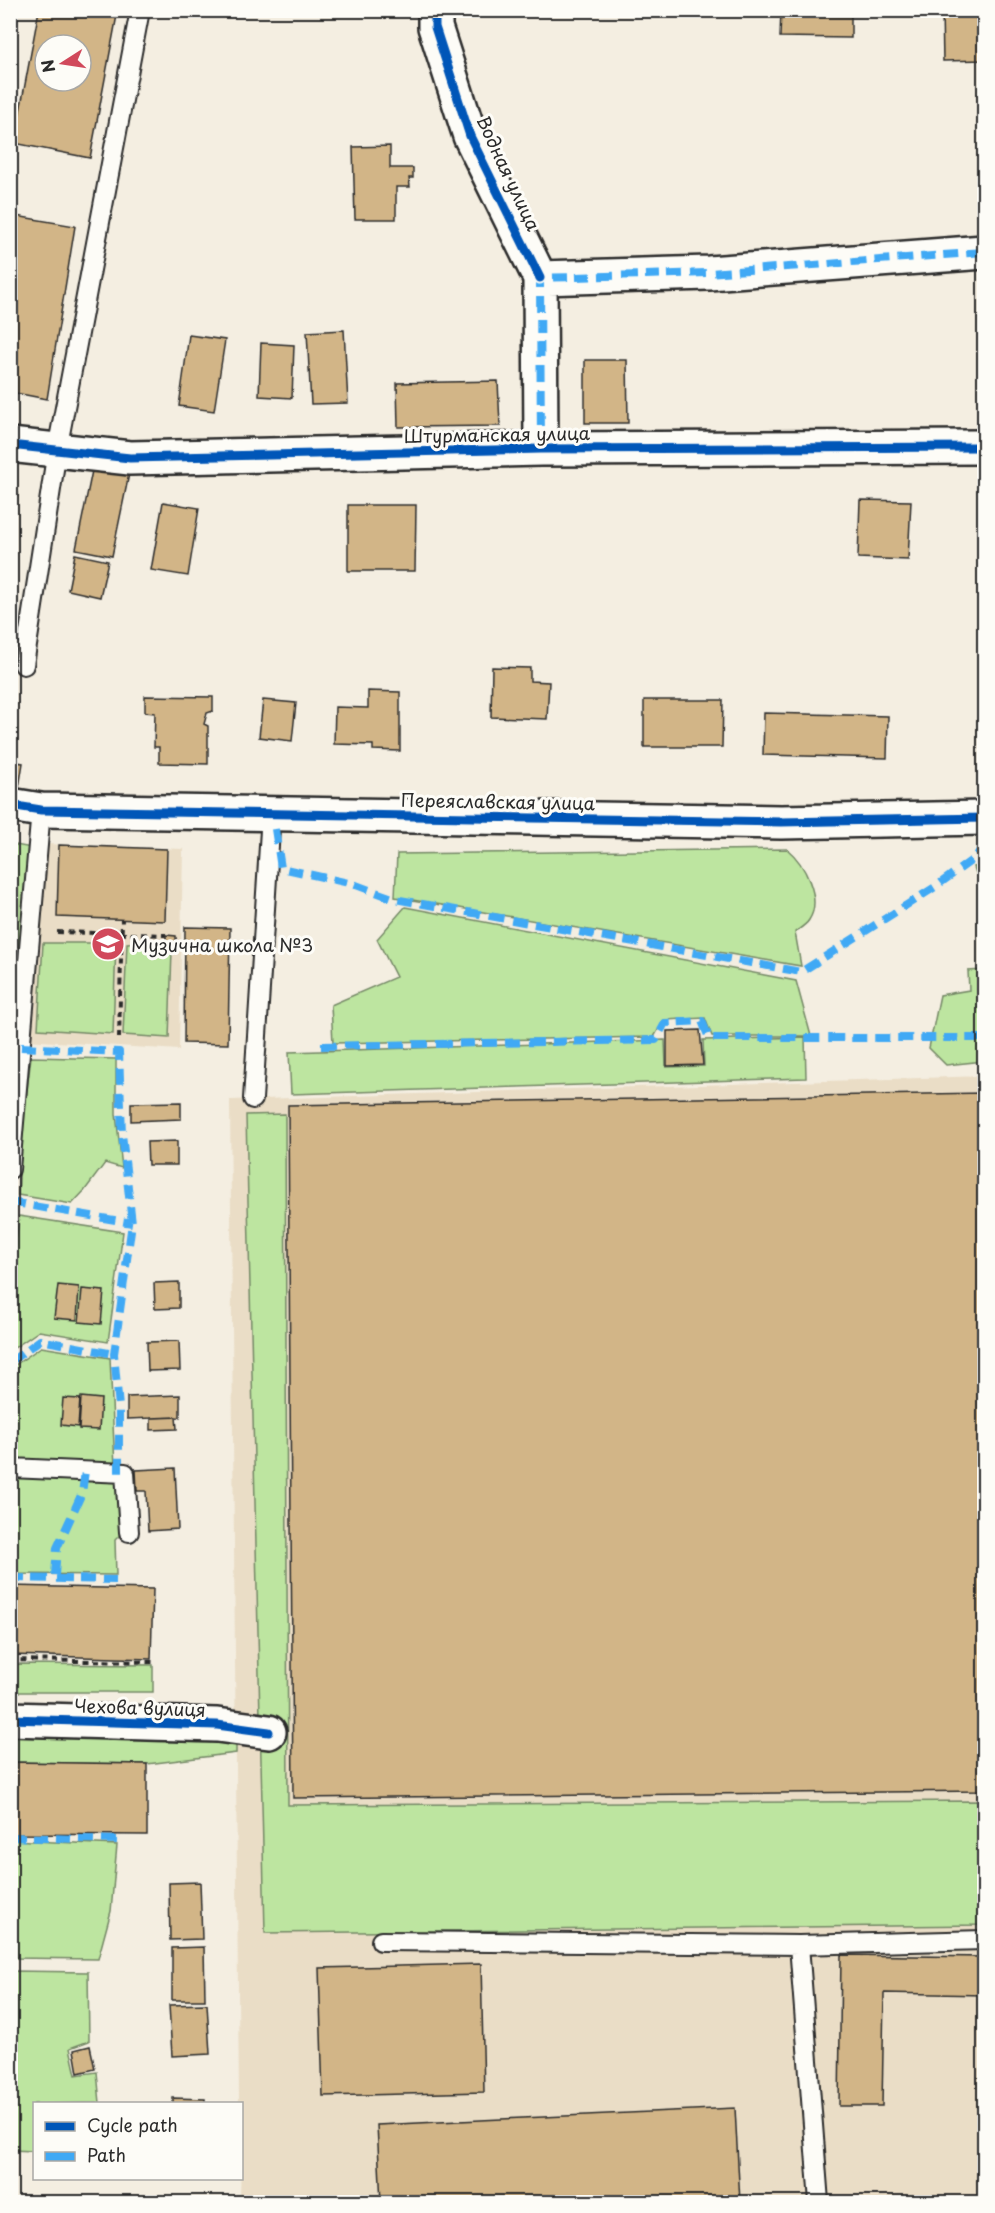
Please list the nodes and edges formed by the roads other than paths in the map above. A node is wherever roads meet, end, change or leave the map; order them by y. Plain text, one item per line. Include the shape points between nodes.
1 (140, 10) edge
2 (435, 10) edge
3 (984, 252) edge
4 (540, 278) junction
5 (10, 445) edge
6 (984, 447) edge
7 (541, 449) junction
8 (57, 450) junction
9 (24, 665) dead end
10 (26, 807) edge
11 (271, 814) junction
12 (984, 818) edge
13 (253, 1099) dead end
14 (10, 1169) edge
15 (10, 1468) edge
16 (129, 1532) dead end
17 (10, 1719) edge
18 (269, 1732) dead end
19 (984, 1940) edge
20 (381, 1941) dead end
21 (798, 1945) junction
22 (819, 2202) edge

1 - 8 lane
2 - 4 street, Водная улица via 435,27 470,136
3 - 4 street via 709,273
4 - 7 street, Водная улица
5 - 8 street, Штурманская улица
6 - 7 street, Штурманская улица
7 - 8 street, Штурманская улица via 130,459
8 - 9 lane
10 - 11 street, Переяславская улица
10 - 14 lane
11 - 12 street, Переяславская улица via 781,822
11 - 13 lane
15 - 16 lane via 125,1473
17 - 18 street, Чехова вулиця via 217,1725
19 - 21 lane
20 - 21 lane
21 - 22 lane

